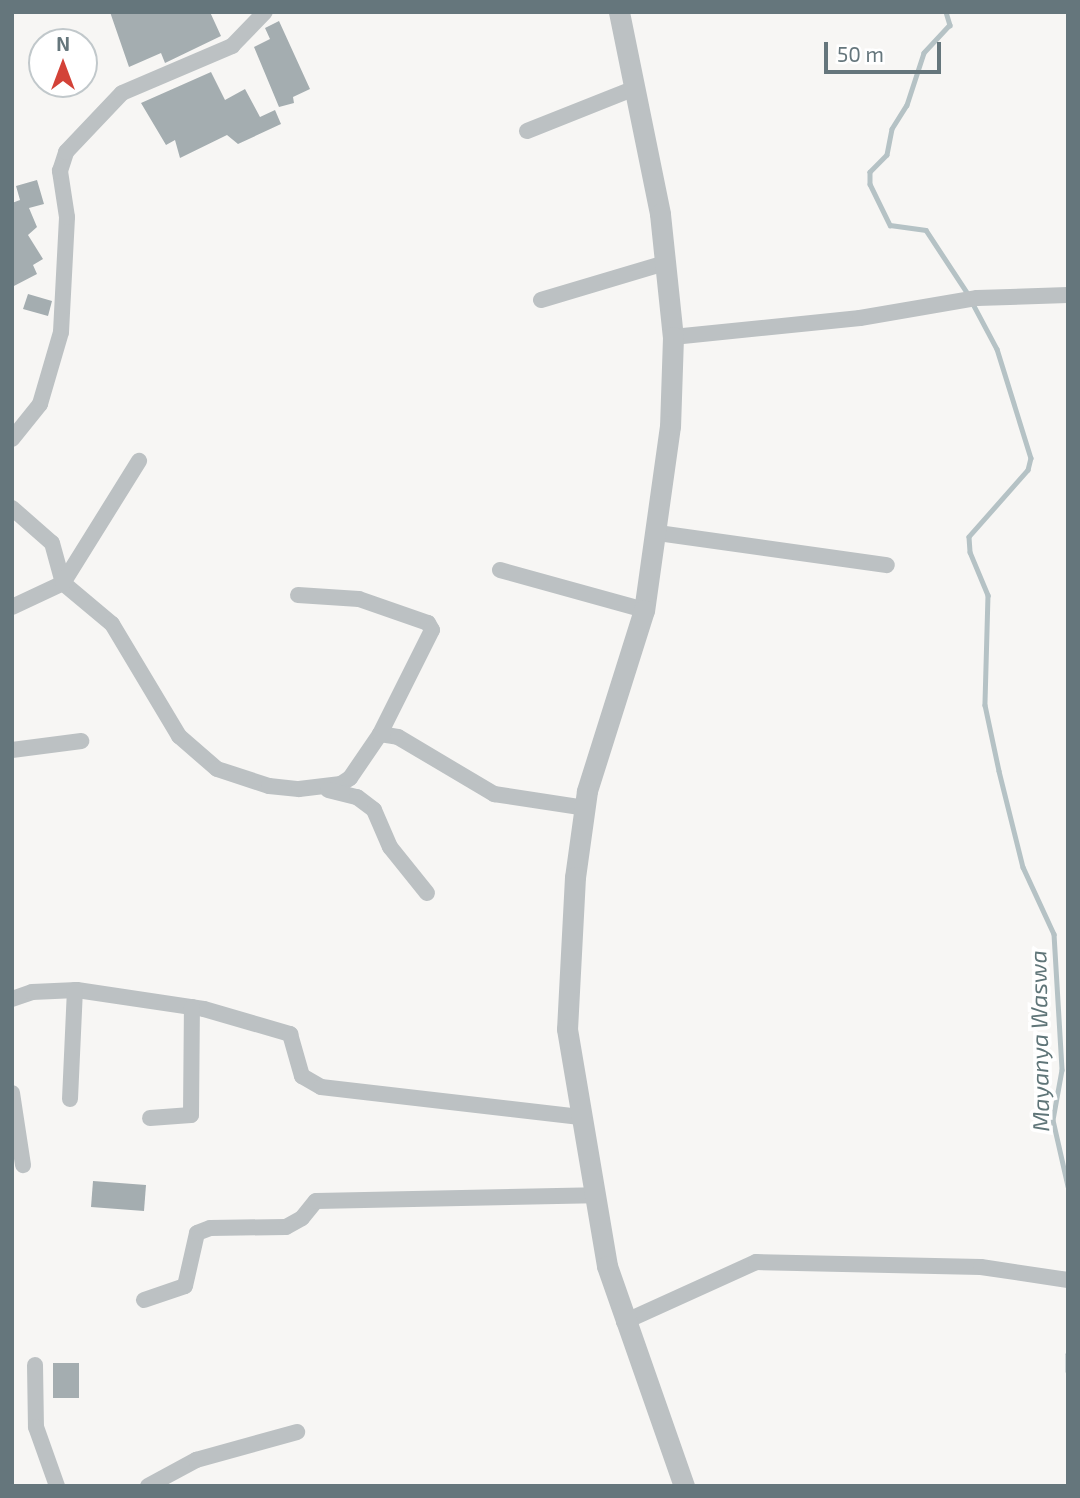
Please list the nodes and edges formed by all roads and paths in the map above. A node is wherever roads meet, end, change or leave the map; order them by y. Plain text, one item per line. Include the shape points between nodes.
1 (265, 12) edge
2 (619, 12) edge
3 (635, 88) junction
4 (527, 131) dead end
5 (665, 263) junction
6 (1068, 295) edge
7 (541, 300) dead end
8 (673, 337) junction
9 (12, 439) edge
10 (139, 460) dead end
11 (12, 508) edge
12 (658, 533) junction
13 (887, 565) dead end
14 (500, 570) dead end
15 (62, 583) junction
16 (298, 595) dead end
17 (12, 607) edge
18 (644, 610) junction
19 (380, 734) junction
20 (81, 741) dead end
21 (12, 750) edge
22 (319, 788) junction
23 (584, 808) junction
24 (427, 893) dead end
25 (75, 990) junction
26 (12, 999) edge
27 (192, 1007) junction
28 (12, 1093) edge
29 (70, 1099) dead end
30 (580, 1117) junction
31 (150, 1118) dead end
32 (23, 1165) dead end
33 (594, 1195) junction
34 (1068, 1280) edge
35 (144, 1300) dead end
36 (624, 1322) junction
37 (35, 1366) dead end
38 (297, 1432) dead end
39 (679, 1484) edge
40 (57, 1486) edge
41 (148, 1486) edge

1 - 9 street via 232,46 122,93 73,140 60,171 67,217 61,332 40,404
2 - 3 street
3 - 4 street
3 - 5 street
5 - 7 street
5 - 8 street
6 - 8 street via 970,300
8 - 12 street via 670,426
10 - 15 street
11 - 15 street via 52,544
12 - 13 street
12 - 18 street
14 - 18 street
15 - 17 street
15 - 22 street via 112,624 194,754 240,779 269,786
16 - 19 street via 359,599 428,623 432,630
18 - 23 street via 593,766
19 - 22 street via 350,778
19 - 23 street via 398,737 494,794
20 - 21 street
22 - 24 street via 346,792 373,810 390,848
23 - 30 street via 575,877 567,1030
25 - 26 street via 32,992
25 - 27 street
25 - 29 street
27 - 30 street via 290,1034 302,1076 321,1087
27 - 31 street via 191,1115
28 - 32 street
30 - 33 street
33 - 35 street via 316,1201 297,1223 286,1227 210,1228 197,1233 185,1286
33 - 36 street
34 - 36 street via 981,1267 756,1262
36 - 39 street
37 - 40 street via 36,1427
38 - 41 street via 196,1460

